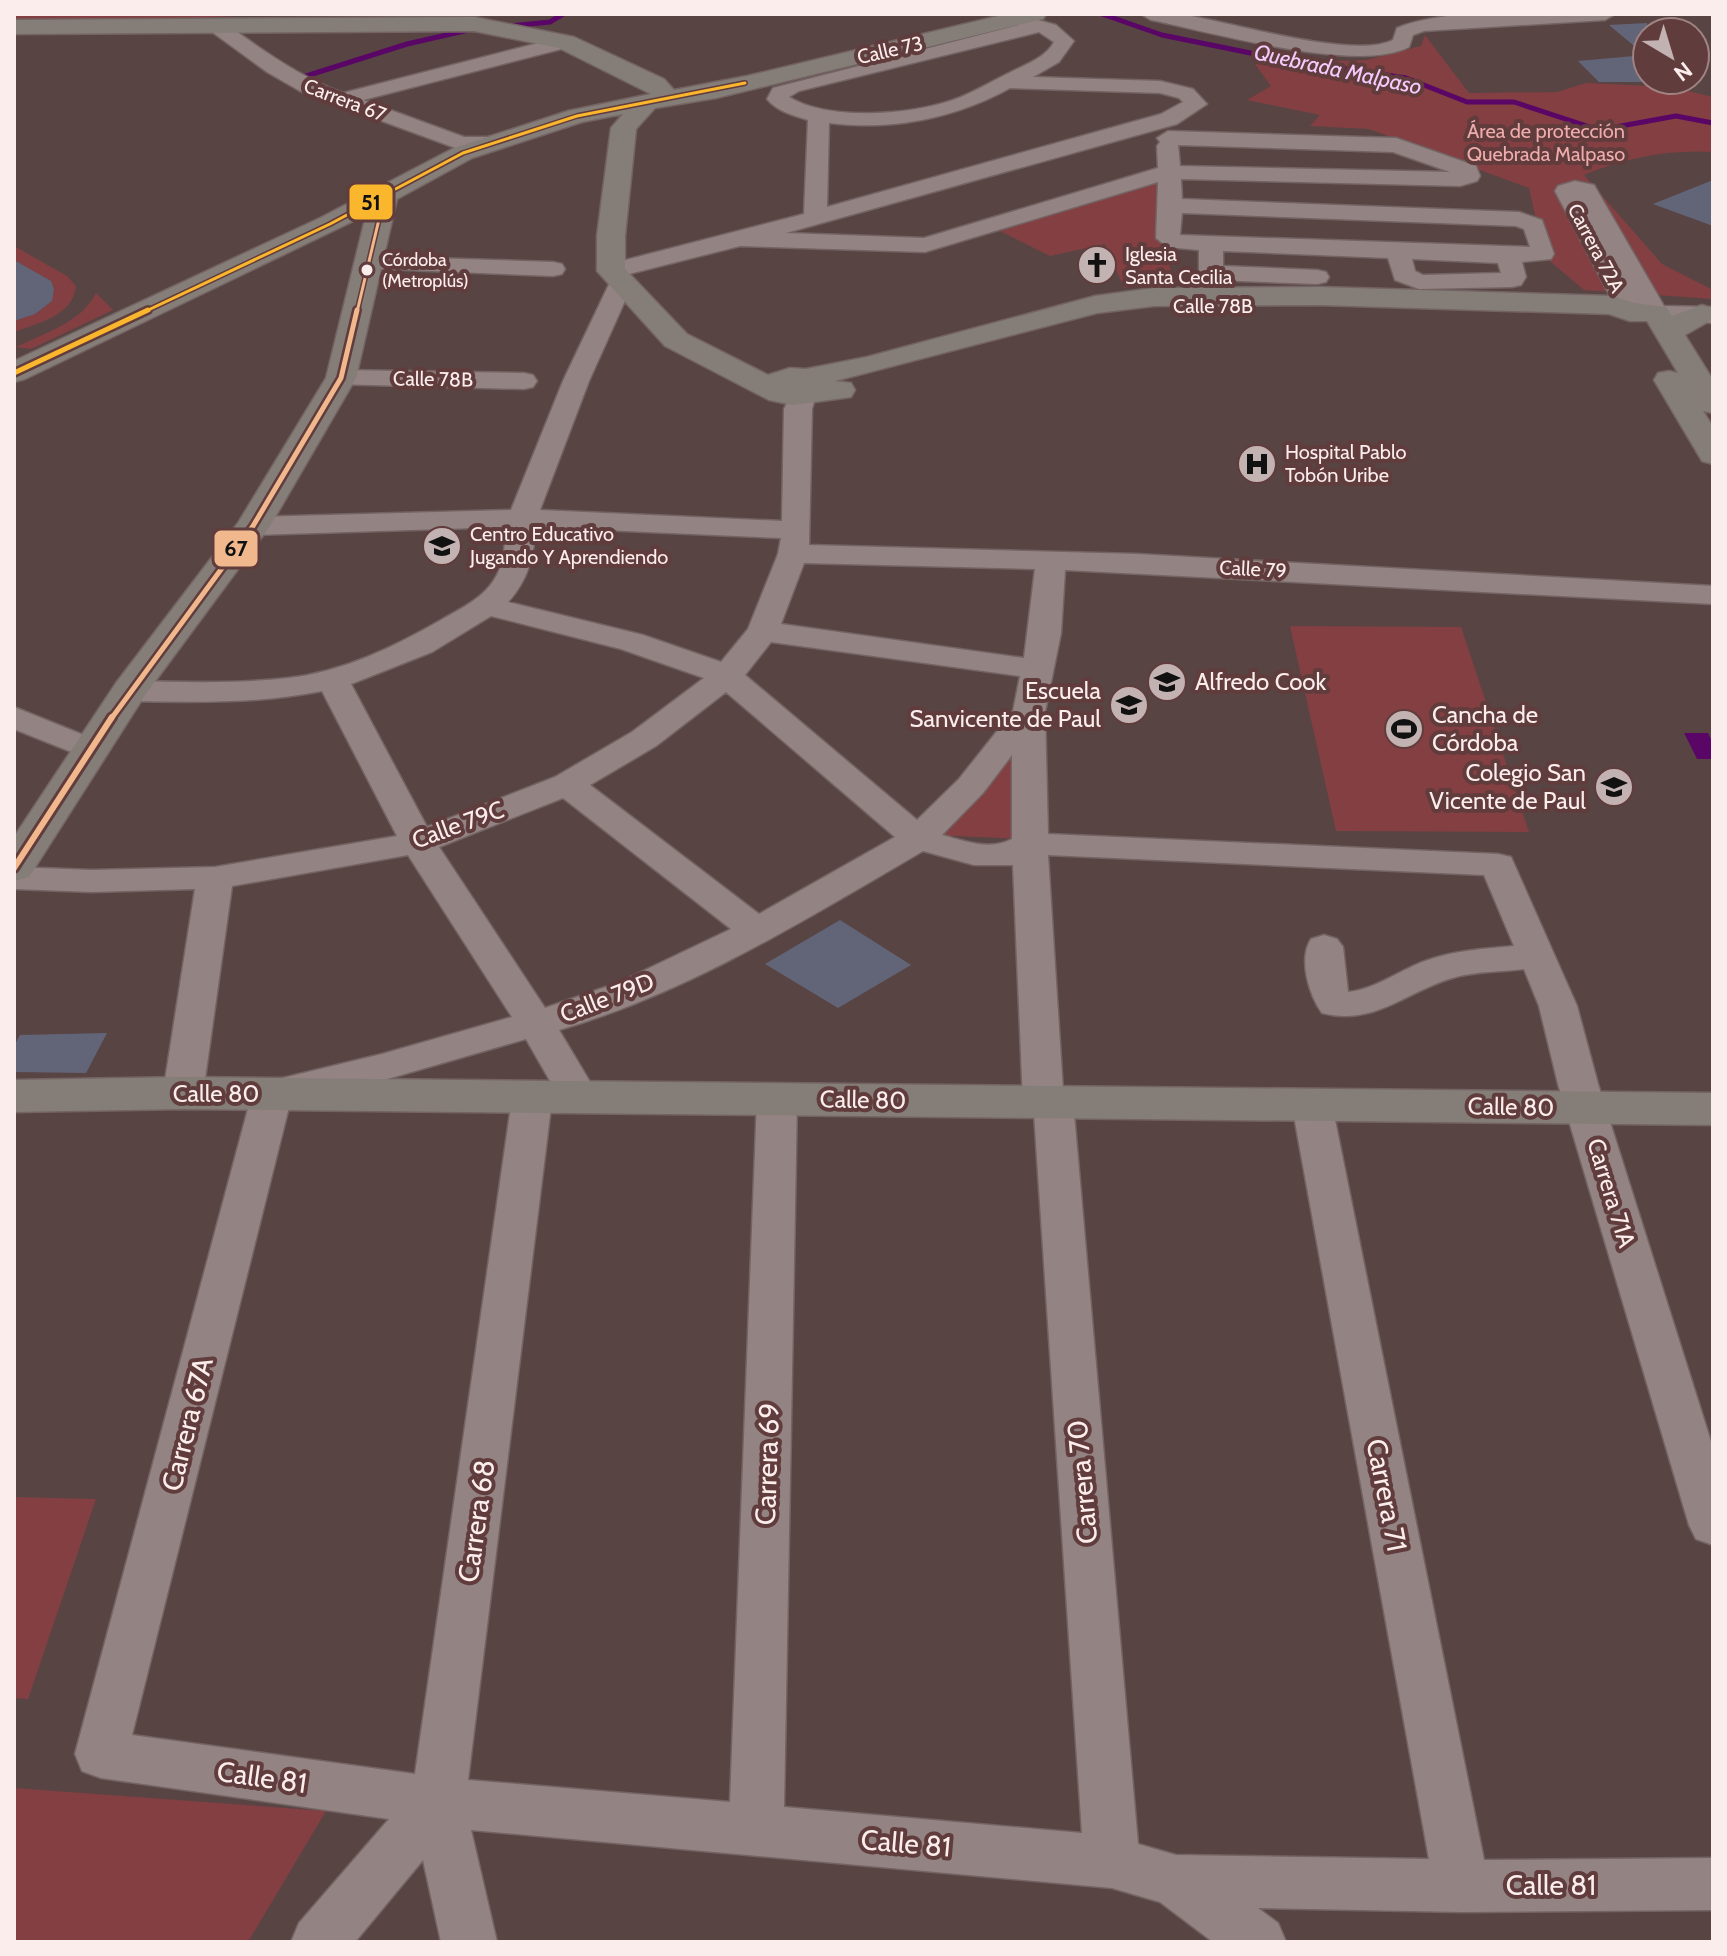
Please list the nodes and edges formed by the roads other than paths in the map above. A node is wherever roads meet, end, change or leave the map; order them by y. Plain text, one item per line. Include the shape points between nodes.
1 (973, 14) edge
2 (1156, 14) edge
3 (1180, 14) edge
4 (1274, 14) edge
5 (1605, 14) edge
6 (1024, 20) edge
7 (215, 25) junction
8 (14, 27) edge
9 (120, 27) junction
10 (1248, 31) junction
11 (14, 34) edge
12 (560, 44) junction
13 (1005, 82) junction
14 (745, 83) junction
15 (657, 99) junction
16 (340, 100) junction
17 (819, 115) junction
18 (583, 119) junction
19 (557, 124) junction
20 (624, 128) junction
21 (1169, 129) junction
22 (462, 148) junction
23 (1168, 172) junction
24 (385, 194) junction
25 (1171, 206) junction
26 (815, 218) junction
27 (330, 224) junction
28 (740, 239) junction
29 (1211, 245) junction
30 (373, 248) junction
31 (1317, 248) junction
32 (553, 269) dead end
33 (620, 274) junction
34 (1320, 294) junction
35 (1441, 301) junction
36 (1395, 310) junction
37 (1707, 315) edge
38 (1650, 324) junction
39 (745, 364) junction
40 (870, 365) junction
41 (14, 373) edge
42 (341, 378) junction
43 (524, 381) dead end
44 (795, 391) junction
45 (1713, 404) edge
46 (1713, 454) edge
47 (522, 518) junction
48 (253, 526) junction
49 (795, 542) junction
50 (1051, 560) junction
51 (1713, 595) edge
52 (487, 606) junction
53 (763, 631) junction
54 (1036, 669) junction
55 (727, 676) junction
56 (332, 679) junction
57 (129, 691) junction
58 (1029, 712) junction
59 (14, 717) edge
60 (89, 749) junction
61 (567, 784) junction
62 (918, 839) junction
63 (418, 843) junction
64 (1030, 844) junction
65 (14, 868) edge
66 (14, 878) edge
67 (215, 878) junction
68 (757, 931) junction
69 (1324, 947) dead end
70 (1536, 956) junction
71 (537, 1025) junction
72 (183, 1093) junction
73 (272, 1094) junction
74 (14, 1096) edge
75 (579, 1097) junction
76 (532, 1099) junction
77 (777, 1099) junction
78 (1048, 1102) junction
79 (1312, 1105) junction
80 (1585, 1108) junction
81 (1713, 1109) edge
82 (1706, 1481) edge
83 (1713, 1525) edge
84 (101, 1754) joint
85 (438, 1802) junction
86 (756, 1829) junction
87 (1112, 1862) junction
88 (1176, 1881) junction
89 (1713, 1884) edge
90 (1462, 1886) junction
91 (319, 1942) edge
92 (469, 1942) edge
93 (1258, 1942) edge

1 - 6 street
2 - 10 street
3 - 10 street
4 - 10 street
5 - 10 street via 1421,25 1404,32 1398,46 1377,51 1334,50
6 - 13 street via 1062,37 1065,44
6 - 14 main road, Calle 73
6 - 17 street, Calle 73 via 777,95 790,106
7 - 9 main road
7 - 12 main road via 421,22 500,29
7 - 16 street, Carrera 67 via 274,68
8 - 9 main road
9 - 11 main road
12 - 15 main road via 600,61
12 - 16 street
13 - 17 street via 960,105 923,113
13 - 21 street via 1181,91 1196,104
14 - 15 main road, Calle 73
14 - 15 main road, Calle 73
15 - 18 main road, Calle 73
15 - 19 main road, Calle 73
15 - 20 main road
15 - 33 main road via 640,127
16 - 22 street, Carrera 67
17 - 26 street
18 - 19 main road, Calle 73
18 - 20 main road via 609,120
19 - 22 main road, Calle 73
20 - 33 main road via 611,236
21 - 23 street
21 - 23 street via 1396,145 1468,171 1469,176
21 - 26 street
22 - 24 main road, Calle 73
23 - 25 street
23 - 28 street via 937,242 910,246
24 - 27 main road, Calle 73
24 - 30 main road
25 - 29 street via 1170,240
25 - 31 street, Carrera 72A via 1529,221 1543,250 1520,256 1512,280 1419,282 1404,275 1398,251
26 - 28 street
27 - 30 main road via 360,225
27 - 41 main road, Calle 73
28 - 33 street
29 - 31 street
29 - 34 street via 1215,273
30 - 32 street
30 - 42 main road
31 - 34 street
33 - 39 main road via 691,332
33 - 44 main road via 676,340
33 - 47 street
34 - 35 main road, Calle 78B
34 - 36 main road, Calle 78B
34 - 40 main road, Calle 78B via 1123,300
34 - 44 main road, Calle 78B via 1112,313 843,389
35 - 36 main road via 1403,304
35 - 38 main road, Calle 78B via 1613,305
36 - 38 main road, Calle 78B via 1567,315
37 - 38 main road
38 - 45 main road
38 - 46 main road
39 - 40 main road via 802,370
39 - 44 main road
40 - 44 main road, Calle 78B
42 - 43 street, Calle 78B
42 - 48 main road
44 - 49 street
47 - 48 street, Calle 79
47 - 49 street, Calle 79
47 - 52 street via 518,560 508,584
48 - 57 main road
49 - 50 street, Calle 79
49 - 53 street, Calle 79C
50 - 51 street, Calle 79
50 - 54 street, Carrera 70 via 1045,633
52 - 55 street via 632,642
52 - 56 street via 421,645
53 - 54 street
53 - 55 street, Calle 79C
54 - 58 street, Carrera 70
55 - 61 street, Calle 79C via 644,739
55 - 62 street
56 - 57 street via 289,688
56 - 63 street
57 - 60 main road
58 - 62 street, Calle 79D via 971,786
58 - 64 street, Carrera 70
59 - 60 street
60 - 65 main road
61 - 63 street, Calle 79C
61 - 68 street
62 - 64 street via 974,854 1007,856
62 - 68 street, Calle 79D
63 - 67 street, Calle 79C
63 - 71 street
64 - 70 street, Carrera 71A via 1498,865
64 - 78 street, Carrera 70
66 - 67 street, Calle 79C
67 - 72 street
68 - 71 street, Calle 79D via 634,991
69 - 70 street via 1329,995 1336,1004 1347,1006 1383,996 1444,967
70 - 80 street, Carrera 71A via 1558,1006
71 - 73 street, Calle 79D
71 - 75 street
72 - 73 main road, Calle 80
72 - 74 main road, Calle 80
73 - 76 main road, Calle 80
73 - 84 street, Carrera 67A
75 - 76 main road, Calle 80
75 - 77 main road, Calle 80
76 - 85 street, Carrera 68
77 - 78 main road, Calle 80
77 - 86 street, Carrera 69
78 - 79 main road, Calle 80
78 - 87 street, Carrera 70
79 - 80 main road, Calle 80
79 - 90 street, Carrera 71
80 - 81 main road, Calle 80
80 - 82 street, Carrera 71A
82 - 83 street, Carrera 71A
84 - 85 street, Calle 81
85 - 86 street, Calle 81
85 - 91 street
85 - 92 street, Carrera 68
86 - 87 street, Calle 81
87 - 88 street, Calle 81
88 - 90 street, Calle 81
88 - 93 street
89 - 90 street, Calle 81

